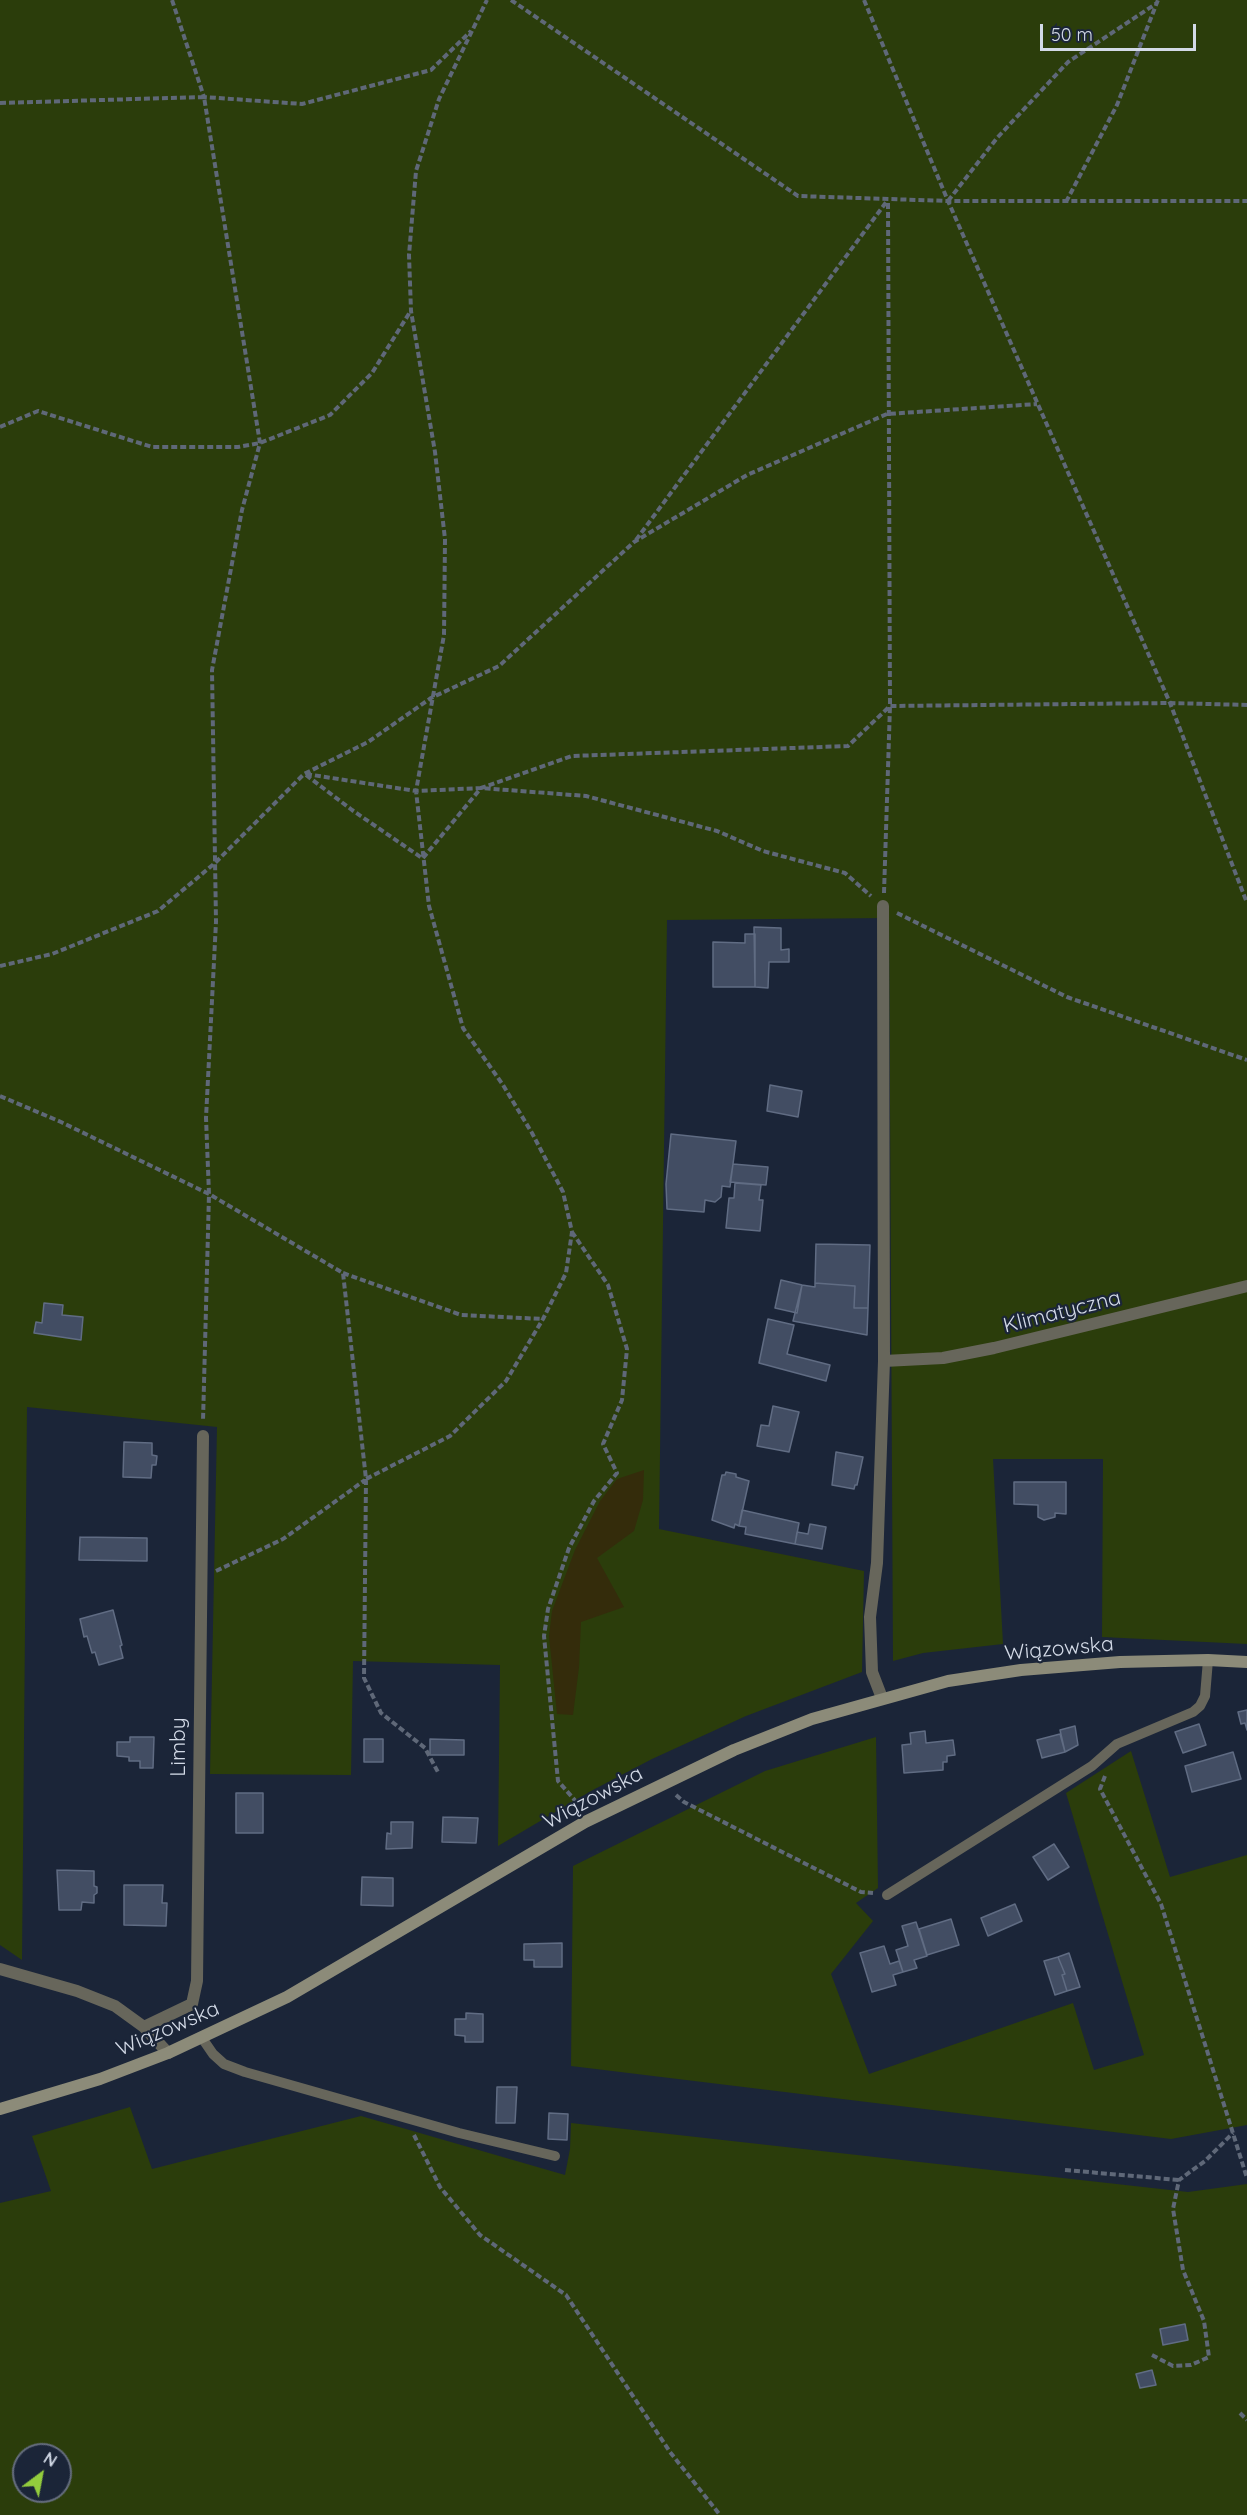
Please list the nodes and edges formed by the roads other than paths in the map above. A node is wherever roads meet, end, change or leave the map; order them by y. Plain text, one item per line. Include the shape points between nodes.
1 (883, 906) road end
2 (1247, 1286) edge
3 (884, 1361) junction
4 (203, 1436) road end
5 (1208, 1660) junction
6 (1247, 1662) edge
7 (882, 1698) junction
8 (887, 1895) road end
9 (0, 1969) edge
10 (144, 2027) junction
11 (202, 2038) junction
12 (168, 2053) junction
13 (0, 2109) edge
14 (555, 2157) dead end

1 - 3 street
2 - 3 street, Klimatyczna via 943,1359
3 - 7 street via 877,1563 870,1617 872,1672
4 - 10 street, Limby via 197,1981 192,2004
5 - 6 main road, Wiązowska
5 - 7 main road, Wiązowska via 1021,1670
5 - 8 lane via 1205,1696 1193,1712 1117,1744 1092,1766
7 - 11 main road, Wiązowska via 812,1719 661,1784 585,1822 287,1997
9 - 10 street via 115,2006
10 - 12 street
11 - 12 main road, Wiązowska
11 - 14 lane via 224,2064 244,2072
12 - 13 main road, Wiązowska via 100,2079

